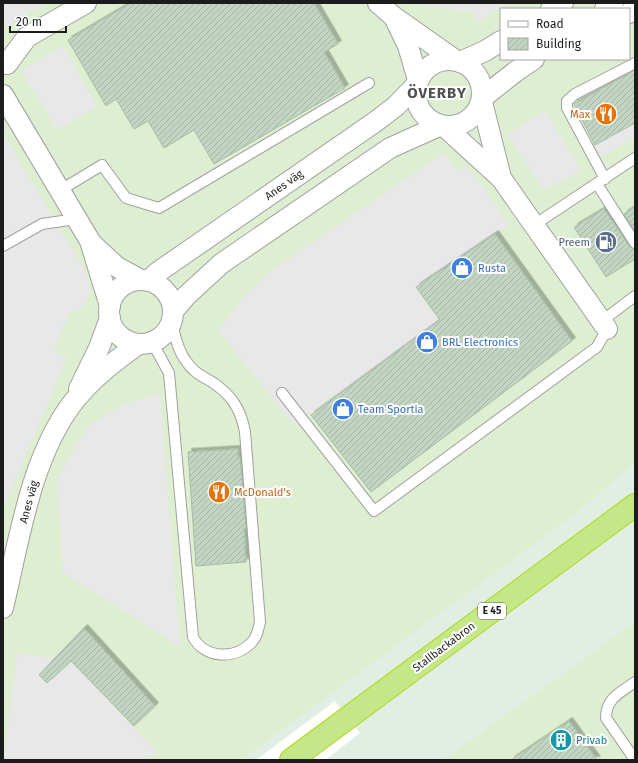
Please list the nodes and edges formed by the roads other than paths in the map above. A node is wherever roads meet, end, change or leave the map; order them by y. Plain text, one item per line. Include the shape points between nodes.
1 (86, 3) edge
2 (378, 3) edge
3 (563, 3) edge
4 (552, 8) edge
5 (394, 17) junction
6 (27, 37) junction
7 (3, 42) edge
8 (500, 42) edge
9 (533, 60) edge
10 (458, 61) junction
11 (635, 63) edge
12 (4, 64) edge
13 (418, 82) junction
14 (369, 83) dead end
15 (3, 95) edge
16 (482, 100) junction
17 (442, 126) junction
18 (635, 158) edge
19 (501, 178) junction
20 (601, 181) junction
21 (59, 190) junction
22 (76, 219) junction
23 (534, 225) junction
24 (90, 242) junction
25 (635, 243) edge
26 (3, 246) edge
27 (145, 280) junction
28 (635, 296) edge
29 (110, 312) junction
30 (173, 317) junction
31 (605, 325) junction
32 (145, 343) junction
33 (282, 393) dead end
34 (72, 403) junction
35 (635, 505) edge
36 (3, 608) edge
37 (635, 682) edge
38 (291, 760) edge
39 (635, 760) edge

1 - 6 street
2 - 5 street
3 - 4 street
5 - 10 street
5 - 13 street via 408,46
6 - 7 street
6 - 12 street
8 - 10 street via 485,51
9 - 16 street
10 - 13 street via 437,62 423,72
10 - 16 street via 471,68 478,76 482,87
11 - 20 lane via 575,94 567,101 567,108
13 - 17 street via 416,95 422,114
13 - 27 street, Anes väg via 396,106 375,122
14 - 21 lane via 159,208 126,198 102,165
15 - 21 street
16 - 17 street via 468,122
16 - 19 street
17 - 19 street
17 - 30 street via 390,148 222,263 186,296
18 - 20 lane
19 - 23 street
20 - 23 lane
20 - 25 lane
21 - 22 street
22 - 24 street
22 - 26 lane via 42,224
23 - 31 street
24 - 27 street via 117,267
24 - 29 street
27 - 29 street via 134,281 121,287 112,299
27 - 30 street via 166,291 172,303
28 - 31 lane
29 - 32 street via 112,326 123,338
29 - 34 street, Anes väg via 99,348
30 - 32 street via 167,332
30 - 32 lane via 178,346 185,361 197,374 226,393 242,416 260,622 258,633 252,642 241,650 227,654 211,654 198,646 193,637 169,373
31 - 33 lane via 597,347 374,511
32 - 34 street, Anes väg via 97,377
34 - 36 street, Anes väg via 42,458
35 - 38 highway, Stallbackabron / E 45
37 - 39 lane via 610,700 606,711 606,718

